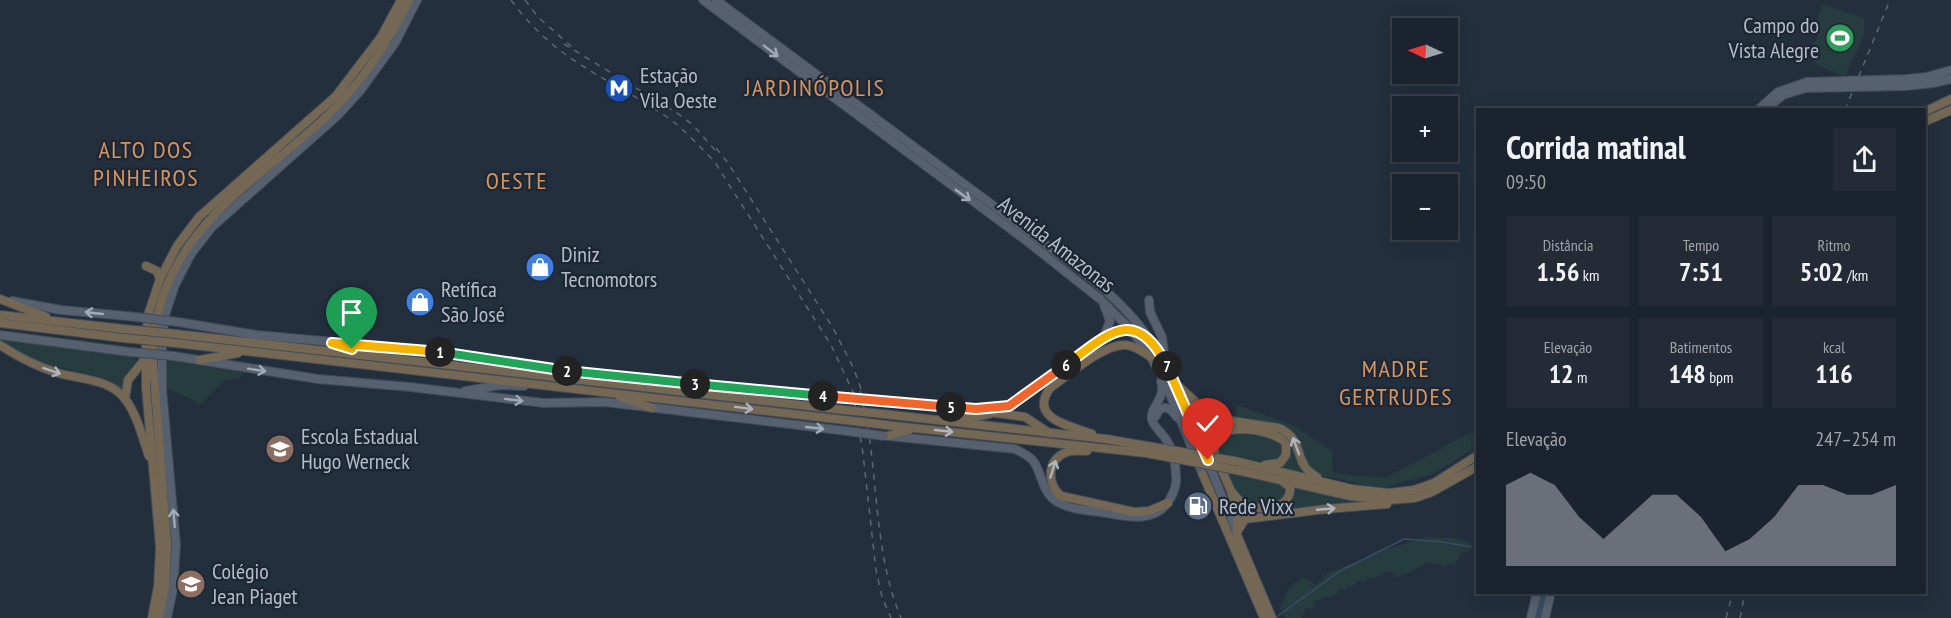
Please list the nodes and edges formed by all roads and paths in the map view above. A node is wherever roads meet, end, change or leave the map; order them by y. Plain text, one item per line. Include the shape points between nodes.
1 (401, 0) edge
2 (409, 0) edge
3 (417, 0) edge
4 (703, 0) edge
5 (716, 0) edge
6 (1951, 70) edge
7 (1951, 79) edge
8 (1951, 99) edge
9 (1760, 108) edge
10 (1767, 108) edge
11 (1951, 110) edge
12 (1926, 111) edge
13 (1926, 121) edge
14 (1070, 263) junction
15 (147, 266) dead end
16 (1063, 268) junction
17 (160, 279) junction
18 (0, 299) edge
19 (1100, 299) junction
20 (1149, 300) dead end
21 (0, 315) edge
22 (0, 322) edge
23 (70, 323) junction
24 (1131, 330) junction
25 (124, 333) junction
26 (0, 335) edge
27 (176, 339) junction
28 (1103, 339) junction
29 (332, 343) junction
30 (0, 345) edge
31 (1156, 348) junction
32 (250, 351) junction
33 (1151, 357) junction
34 (146, 358) junction
35 (200, 360) junction
36 (1165, 362) junction
37 (398, 366) junction
38 (1159, 374) junction
39 (669, 382) junction
40 (539, 384) junction
41 (1176, 384) junction
42 (454, 392) junction
43 (602, 392) junction
44 (1189, 396) junction
45 (732, 398) junction
46 (125, 399) junction
47 (1009, 406) junction
48 (652, 408) junction
49 (996, 413) junction
50 (845, 415) junction
51 (934, 420) junction
52 (1183, 425) junction
53 (1155, 426) junction
54 (915, 428) junction
55 (1049, 433) junction
56 (885, 436) junction
57 (1106, 439) junction
58 (1112, 449) junction
59 (1147, 449) junction
60 (1214, 451) junction
61 (1476, 456) edge
62 (1237, 465) junction
63 (1476, 467) edge
64 (154, 469) junction
65 (1203, 476) joint
66 (1276, 478) junction
67 (1335, 484) junction
68 (1231, 491) junction
69 (1415, 498) junction
70 (1168, 502) junction
71 (1237, 535) junction
72 (1537, 594) edge
73 (1551, 594) edge
74 (1267, 615) edge
75 (152, 618) edge
76 (159, 618) edge
77 (167, 618) edge
78 (1531, 618) edge
79 (1545, 618) edge

1 - 17 highway via 381,37 336,96 199,217 177,246
2 - 76 highway via 390,39 350,91 206,222 184,250 168,282 158,312 153,363 167,544
77 -> 3 main road via 176,545 162,389 162,337 175,285 212,226 360,91 395,43
4 -> 16 main road, Avenida Amazonas
5 - 14 main road, Avenida Amazonas
6 - 9 main road via 1906,79 1807,82 1778,92
7 - 10 main road via 1905,86 1806,88 1783,95
8 - 12 highway
11 - 13 highway
14 - 16 main road
14 - 31 main road, Avenida Amazonas via 1122,305
15 - 17 highway via 157,271
16 - 19 main road, Avenida Amazonas
17 - 34 highway via 149,312
18 - 23 highway
29 -> 18 main road, bridge via 60,310
19 - 24 main road, Avenida Amazonas
19 - 28 main road via 1109,316
20 - 36 main road via 1150,312 1162,337
21 - 23 highway
22 - 25 highway
23 - 25 highway
24 - 28 main road via 1122,329
24 - 31 main road
24 - 33 main road, Avenida Amazonas
25 - 27 highway, bridge
26 - 35 main road, bridge
27 - 32 highway
27 - 37 highway
28 - 47 main road
29 - 37 main road via 382,354
29 - 39 main road
30 -> 46 highway via 48,369 104,383
31 - 36 main road, Avenida Amazonas
32 - 35 highway
32 - 37 highway
33 - 38 main road, Avenida Amazonas
33 - 57 highway via 1127,345 1109,347 1046,394 1045,410 1050,418
34 - 46 highway via 128,380
34 - 64 highway
35 -> 42 main road via 318,379
36 - 41 main road, Avenida Amazonas
37 - 40 highway
37 - 45 highway via 527,375
38 - 52 main road, Avenida Amazonas
38 - 53 main road via 1162,393 1152,415
39 - 45 highway
39 - 47 main road, bridge via 976,409
40 - 42 main road
40 - 43 highway
41 - 44 highway
41 - 71 main road, Avenida Amazonas
42 -> 48 main road via 544,404 605,402
43 - 48 highway
43 -> 50 highway
44 - 60 highway
67 -> 44 highway via 1304,467 1294,439 1280,428 1213,418
45 - 50 highway
46 - 64 highway
47 - 49 highway
48 -> 56 main road, bridge
49 - 51 highway
49 - 55 highway via 1025,417
50 - 51 highway, bridge via 884,414
50 - 54 highway, bridge
51 - 55 highway
52 - 53 main road via 1170,409 1162,408 1156,413
52 - 65 main road, Avenida Amazonas
53 - 70 main road via 1167,440 1175,465 1176,481
54 - 56 highway
54 -> 58 highway
55 - 57 highway
56 - 70 main road via 1015,449 1033,460 1047,492 1069,507 1139,517 1155,513
57 - 59 highway
58 - 59 highway
70 -> 58 highway via 1146,512 1134,512 1068,499 1054,489 1050,480 1052,468 1064,453
59 - 62 highway, bridge
60 - 62 highway via 1217,440 1231,429 1277,436 1286,444 1286,455 1280,463
60 - 68 highway
61 - 67 highway via 1434,483 1414,490 1370,492
62 - 66 highway
62 - 67 highway
63 - 69 highway
64 - 75 highway via 160,548
65 - 74 highway, Avenida Amazonas
66 - 68 highway via 1288,484 1291,491 1286,501 1276,506 1248,505
66 - 69 highway via 1350,496
68 - 71 highway
71 -> 69 highway via 1245,519
71 - 74 highway, Avenida Amazonas
72 - 78 main road
73 - 79 main road

